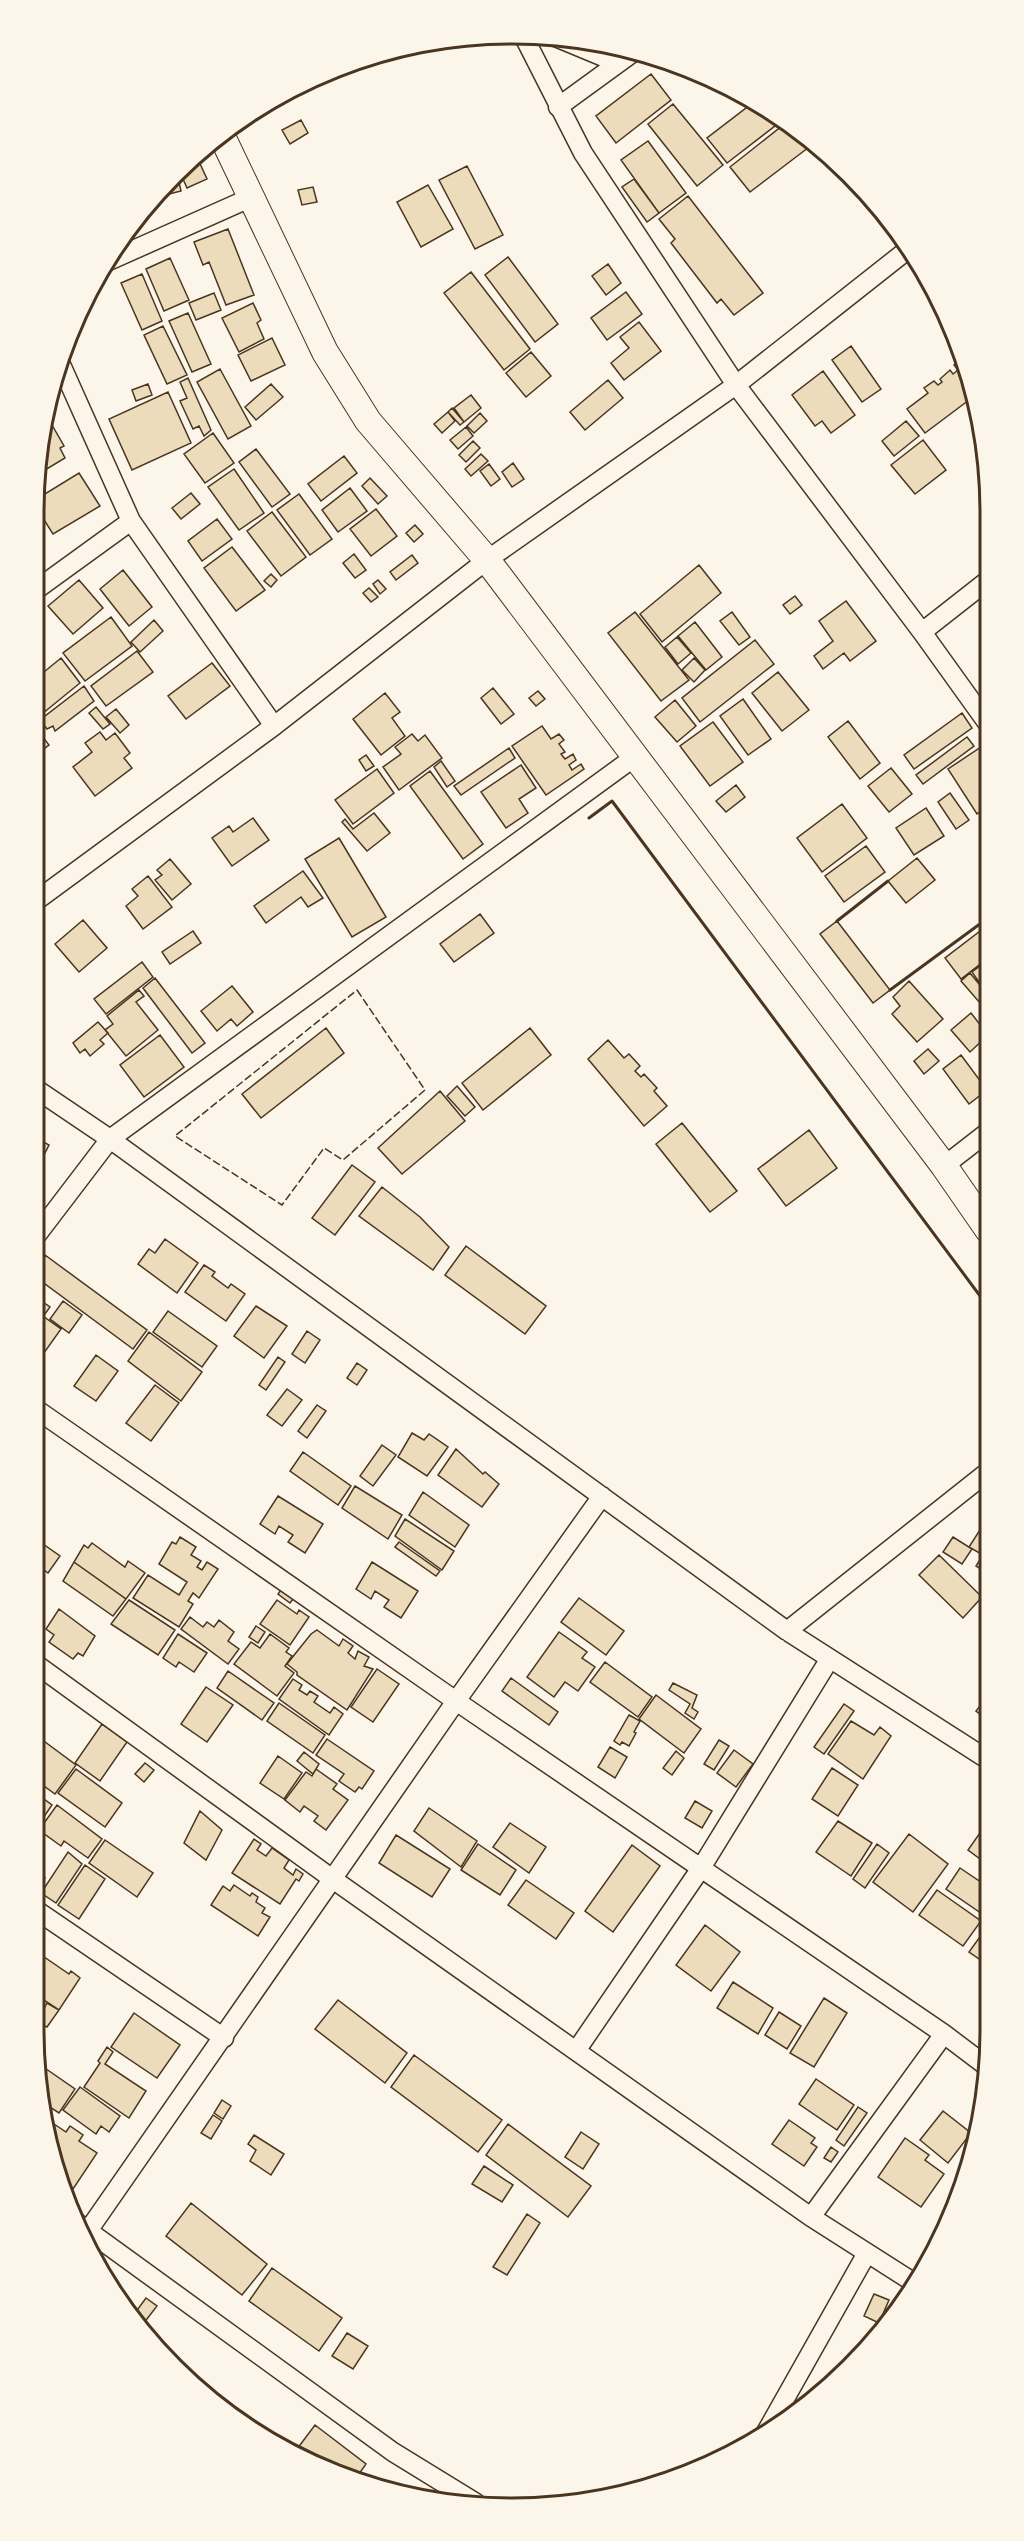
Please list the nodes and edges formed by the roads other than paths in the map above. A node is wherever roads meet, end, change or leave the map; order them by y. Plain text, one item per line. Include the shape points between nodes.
1 (528, 45) edge
2 (588, 50) edge
3 (625, 57) edge
4 (618, 63) junction
5 (558, 106) junction
6 (225, 142) edge
7 (252, 197) junction
8 (903, 253) edge
9 (119, 256) edge
10 (65, 373) edge
11 (736, 385) junction
12 (131, 521) junction
13 (487, 560) junction
14 (44, 584) edge
15 (980, 586) edge
16 (922, 632) junction
17 (980, 713) edge
18 (274, 726) junction
19 (636, 756) junction
20 (44, 895) edge
21 (44, 1094) edge
22 (980, 1138) edge
23 (111, 1139) junction
24 (944, 1166) junction
25 (980, 1218) edge
26 (44, 1226) edge
27 (44, 1415) edge
28 (980, 1478) edge
29 (602, 1496) junction
30 (787, 1631) junction
31 (830, 1660) junction
32 (44, 1670) edge
33 (456, 1701) junction
34 (980, 1755) edge
35 (701, 1868) junction
36 (334, 1880) junction
37 (44, 1915) edge
38 (944, 2034) junction
39 (224, 2038) junction
40 (576, 2051) junction
41 (979, 2060) edge
42 (811, 2217) junction
43 (87, 2225) edge
44 (92, 2237) edge
45 (867, 2253) junction
46 (908, 2279) edge
47 (774, 2417) edge
48 (462, 2494) edge

1 - 5 street
2 - 4 street
3 - 4 street
4 - 5 street
5 - 11 street via 583,153
6 - 7 street
7 - 9 street
7 - 13 street via 325,352 368,421
8 - 11 street
10 - 12 street
11 - 13 street
11 - 16 street
12 - 14 street
12 - 18 street
13 - 18 street
13 - 19 street
15 - 16 street
16 - 17 street
18 - 20 street
19 - 23 street
19 - 24 street
21 - 23 street
22 - 24 street
23 - 26 street
23 - 29 street
24 - 25 street
27 - 33 street
28 - 30 street
29 - 30 street
29 - 33 street
30 - 31 street
31 - 34 street
31 - 35 street
32 - 36 street
33 - 35 street
33 - 36 street
35 - 38 street
35 - 40 street
36 - 39 street
36 - 40 street
37 - 39 street
38 - 41 street
38 - 42 street
39 - 43 street
40 - 42 street
42 - 45 street
44 - 48 street via 393,2451
45 - 46 street
45 - 47 street

